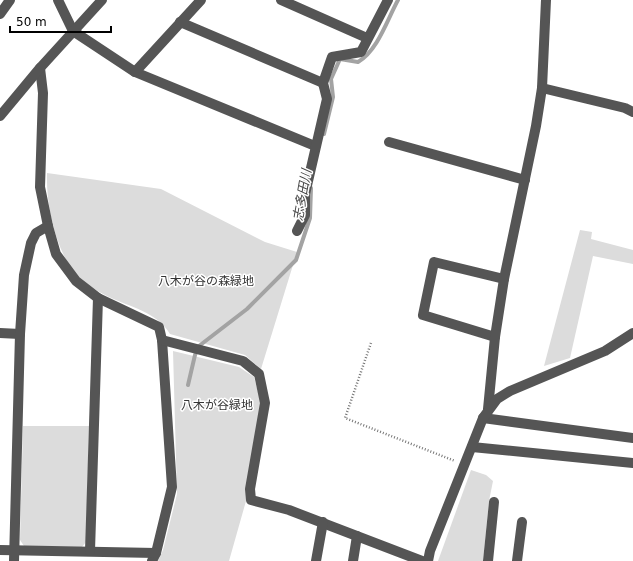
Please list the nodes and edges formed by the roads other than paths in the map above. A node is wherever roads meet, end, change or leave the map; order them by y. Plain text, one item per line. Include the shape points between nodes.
1 (10, 0) edge
2 (58, 0) edge
3 (102, 0) edge
4 (201, 0) edge
5 (281, 0) edge
6 (388, 0) edge
7 (546, 0) edge
8 (0, 14) edge
9 (180, 22) junction
10 (73, 31) junction
11 (367, 38) junction
12 (40, 68) junction
13 (135, 72) junction
14 (323, 83) junction
15 (542, 88) junction
16 (633, 112) edge
17 (0, 116) edge
18 (389, 142) dead end
19 (315, 146) junction
20 (525, 180) junction
21 (48, 226) junction
22 (297, 231) dead end
23 (504, 279) junction
24 (98, 298) junction
25 (0, 333) edge
26 (633, 333) edge
27 (20, 334) junction
28 (495, 337) junction
29 (162, 340) junction
30 (488, 408) junction
31 (483, 418) junction
32 (633, 438) edge
33 (472, 447) junction
34 (633, 463) edge
35 (494, 502) dead end
36 (323, 522) junction
37 (522, 522) dead end
38 (357, 536) junction
39 (0, 550) edge
40 (15, 550) junction
41 (90, 551) junction
42 (154, 557) edge
43 (14, 561) edge
44 (316, 561) edge
45 (353, 561) edge
46 (422, 561) edge
47 (428, 561) edge
48 (488, 561) edge
49 (517, 561) edge

1 - 8 street
2 - 10 street
3 - 10 street
4 - 9 street
5 - 11 street
6 - 11 street
7 - 15 street
9 - 13 street
9 - 14 street
10 - 12 street
10 - 13 street
11 - 14 street via 361,52 332,57
12 - 17 street
12 - 21 street via 43,93 40,187
13 - 19 street
14 - 19 street via 327,99
15 - 16 street
15 - 20 street
18 - 20 street
19 - 22 street via 305,194 304,215
20 - 23 street
21 - 24 street via 56,254 66,269 76,281
21 - 27 street via 36,233 31,243 24,275
23 - 28 street
23 - 28 street via 434,262 423,315
24 - 29 street via 159,327
24 - 41 street
25 - 27 street
26 - 30 street via 605,350 510,391
27 - 40 street
28 - 30 street
29 - 36 street via 243,361 259,374 265,403 250,489 251,500
29 - 42 street via 172,487
30 - 31 street
31 - 32 street
31 - 33 street
33 - 34 street
33 - 47 street
35 - 48 street
36 - 38 street
36 - 44 street
37 - 49 street
38 - 45 street
38 - 46 street
39 - 40 street
40 - 41 street
40 - 43 street
41 - 42 street

